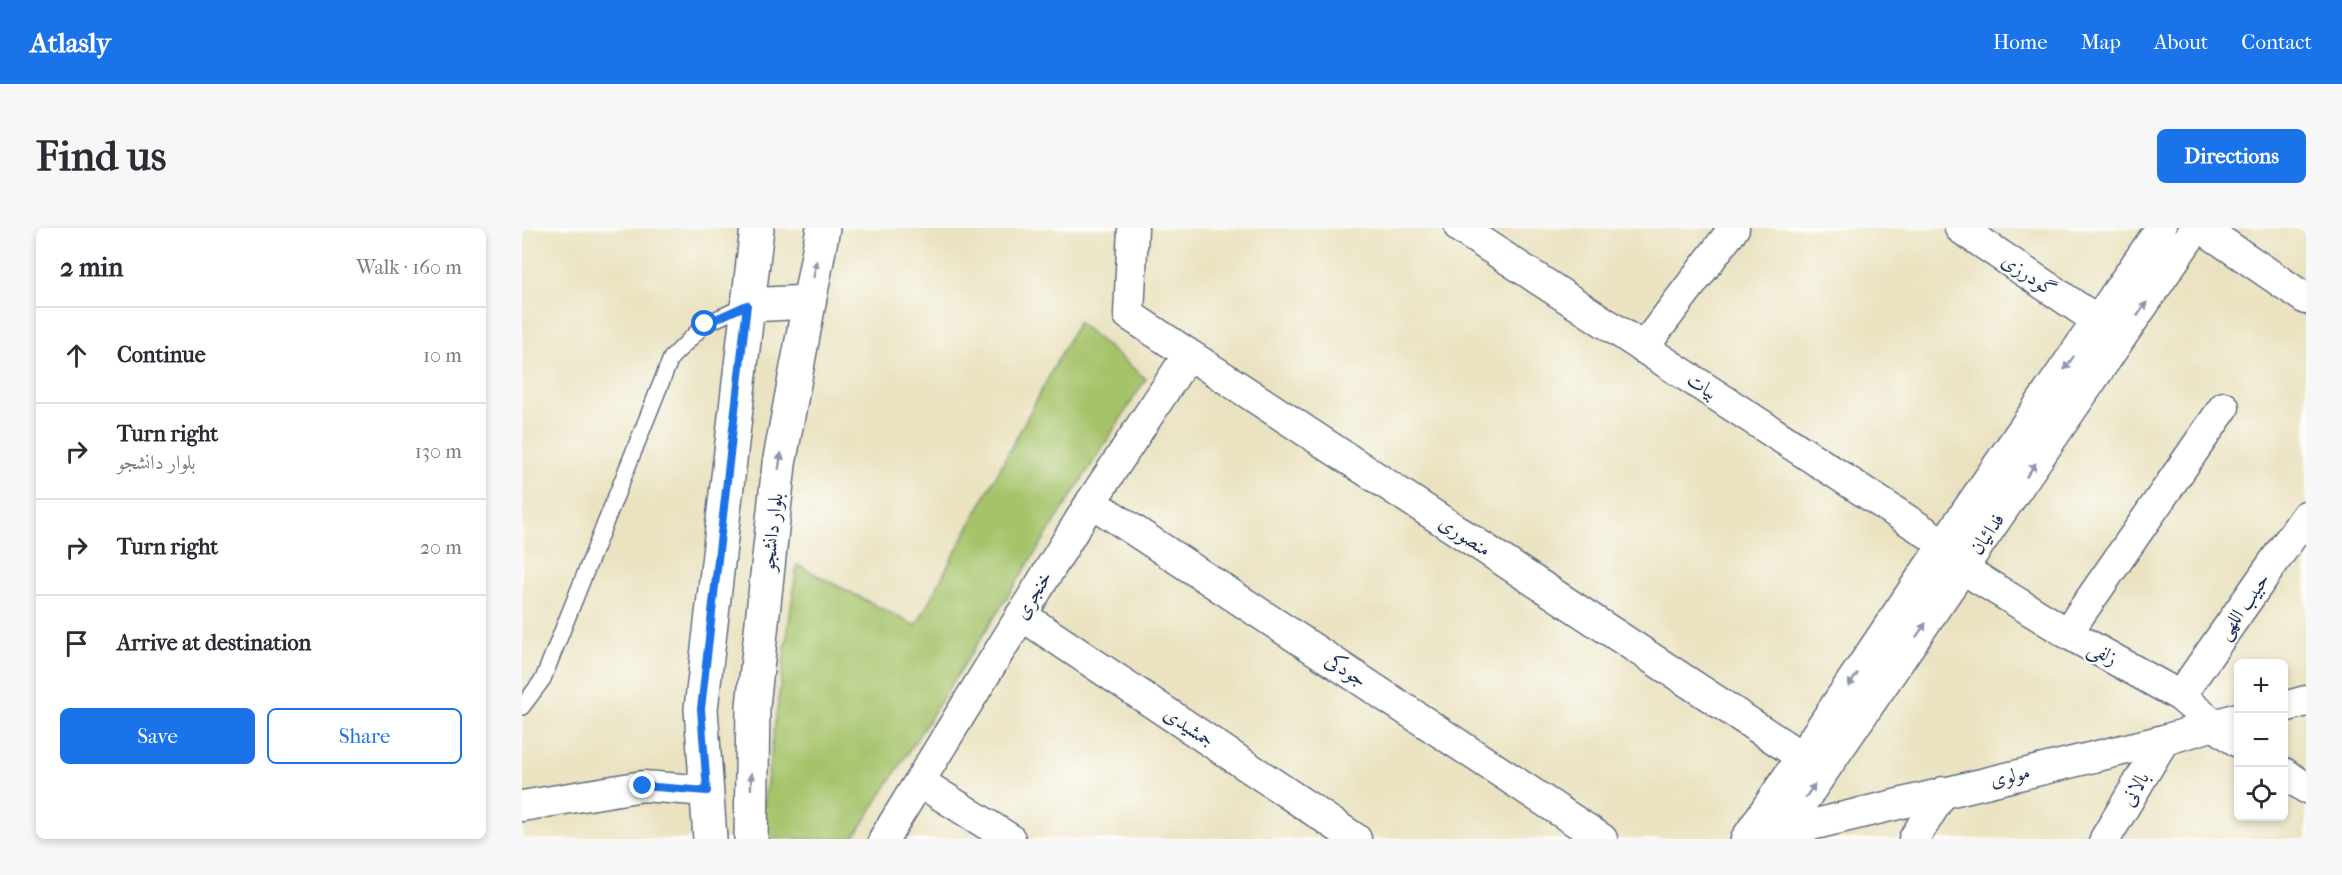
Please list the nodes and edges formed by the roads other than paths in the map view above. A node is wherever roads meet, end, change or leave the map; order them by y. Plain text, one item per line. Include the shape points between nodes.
1 (757, 228) edge
2 (823, 228) edge
3 (1133, 228) edge
4 (1460, 228) edge
5 (1734, 228) edge
6 (1960, 228) edge
7 (2161, 228) edge
8 (2196, 228) edge
9 (2202, 228) edge
10 (2306, 299) edge
11 (809, 302) junction
12 (747, 305) junction
13 (2098, 321) junction
14 (1643, 348) junction
15 (1188, 355) junction
16 (2224, 407) dead end
17 (1091, 502) junction
18 (2306, 516) edge
19 (1944, 544) junction
20 (1963, 569) junction
21 (1021, 615) junction
22 (2067, 633) junction
23 (2180, 696) junction
24 (2306, 701) edge
25 (2288, 706) edge
26 (522, 707) edge
27 (2226, 722) edge
28 (2234, 735) edge
29 (2164, 740) junction
30 (1802, 757) junction
31 (2288, 775) edge
32 (920, 782) junction
33 (2306, 788) edge
34 (707, 791) junction
35 (1943, 792) junction
36 (522, 806) edge
37 (1779, 836) edge
38 (710, 839) edge
39 (751, 839) edge
40 (884, 839) edge
41 (1010, 839) edge
42 (1356, 839) edge
43 (1602, 839) edge
44 (1746, 839) edge
45 (1914, 839) edge
46 (2105, 839) edge

1 - 12 street
11 -> 2 street, بلوار دانشجو
3 - 15 street, منصوری via 1129,315
4 - 14 street, بیات
5 - 14 street
6 - 13 street, گودرزی
7 - 13 street, فدائیان
20 -> 8 street, فدائیان
9 - 10 street
11 - 12 street
39 -> 11 street, بلوار دانشجو via 753,706 780,464
12 - 26 lane via 705,324 671,358 543,679
12 - 34 street via 701,709
13 -> 19 street, فدائیان
14 - 19 street, بیات
15 - 17 street, خنجری
15 - 30 street, منصوری
16 - 22 street
17 - 21 street, خنجری
17 - 43 street, جودکی
18 - 23 street, حبیب اللهی
19 -> 30 street, فدائیان
20 - 22 street, زلفی
37 -> 20 street, فدائیان
21 - 32 street, خنجری
21 - 42 street, جمشیدی
22 - 23 street, زلفی
23 - 27 street, زلفی
24 - 25 street
27 - 28 street, زلفی
27 - 29 street, مولوی
29 - 35 street, مولوی
29 - 46 street, بالانی
30 - 44 street, فدائیان
31 - 33 street
32 - 40 street, خنجری
32 - 41 street
34 - 36 street via 643,786
34 - 38 street
35 - 37 street, مولوی
35 - 45 street

